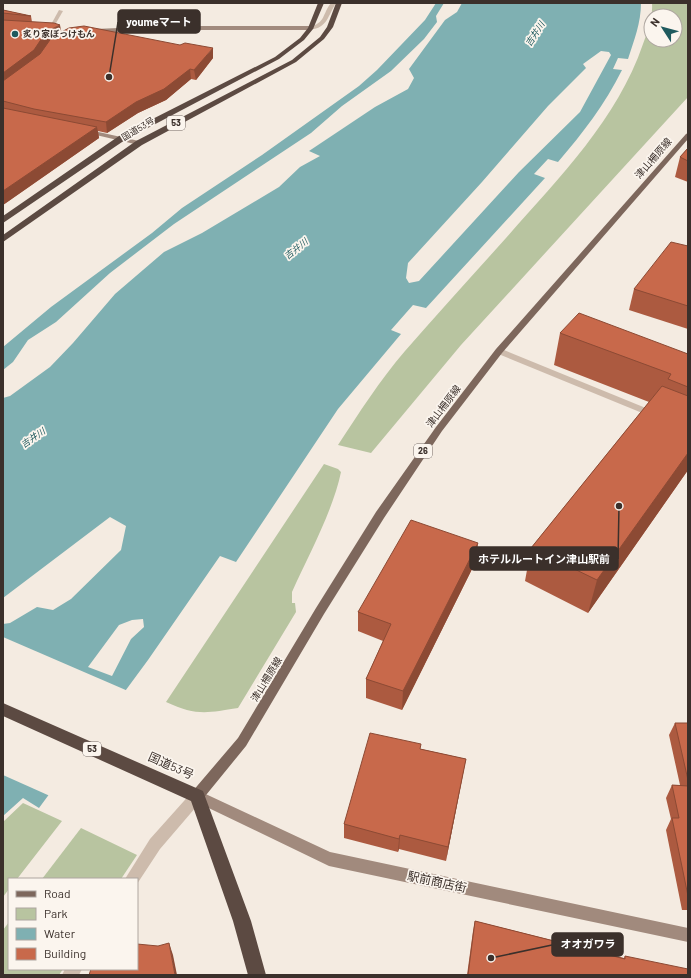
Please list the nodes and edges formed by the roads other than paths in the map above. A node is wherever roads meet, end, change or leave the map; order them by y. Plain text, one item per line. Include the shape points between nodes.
1 (321, 3) edge
2 (334, 3) edge
3 (339, 3) edge
4 (61, 11) dead end
5 (311, 28) junction
6 (42, 29) edge
7 (50, 29) junction
8 (57, 30) edge
9 (89, 32) edge
10 (79, 130) edge
11 (688, 135) edge
12 (122, 138) junction
13 (139, 143) junction
14 (3, 220) edge
15 (3, 239) edge
16 (499, 351) junction
17 (666, 420) edge
18 (3, 709) edge
19 (197, 796) junction
20 (133, 878) edge
21 (688, 935) edge
22 (256, 975) edge

1 - 5 highway, 国道53号 / 53
2 - 5 street via 324,24
3 - 13 highway, 国道53号 / 53 via 330,28 294,61
4 - 7 street
5 - 9 street via 165,28
5 - 12 highway, 国道53号 / 53 via 302,39 278,58
6 - 7 street
7 - 8 street
10 - 12 street
11 - 16 main road, 津山柵原線 / 26
12 - 13 street
12 - 14 highway, 国道53号 / 53
13 - 15 highway, 国道53号 / 53
16 - 17 street
16 - 19 main road, 津山柵原線 / 26 via 439,429 380,515 242,742
18 - 19 highway, 国道53号 / 53
19 - 20 street via 155,844
19 - 21 street, 駅前商店街 via 329,859
19 - 22 highway, 国道53号 via 242,921

